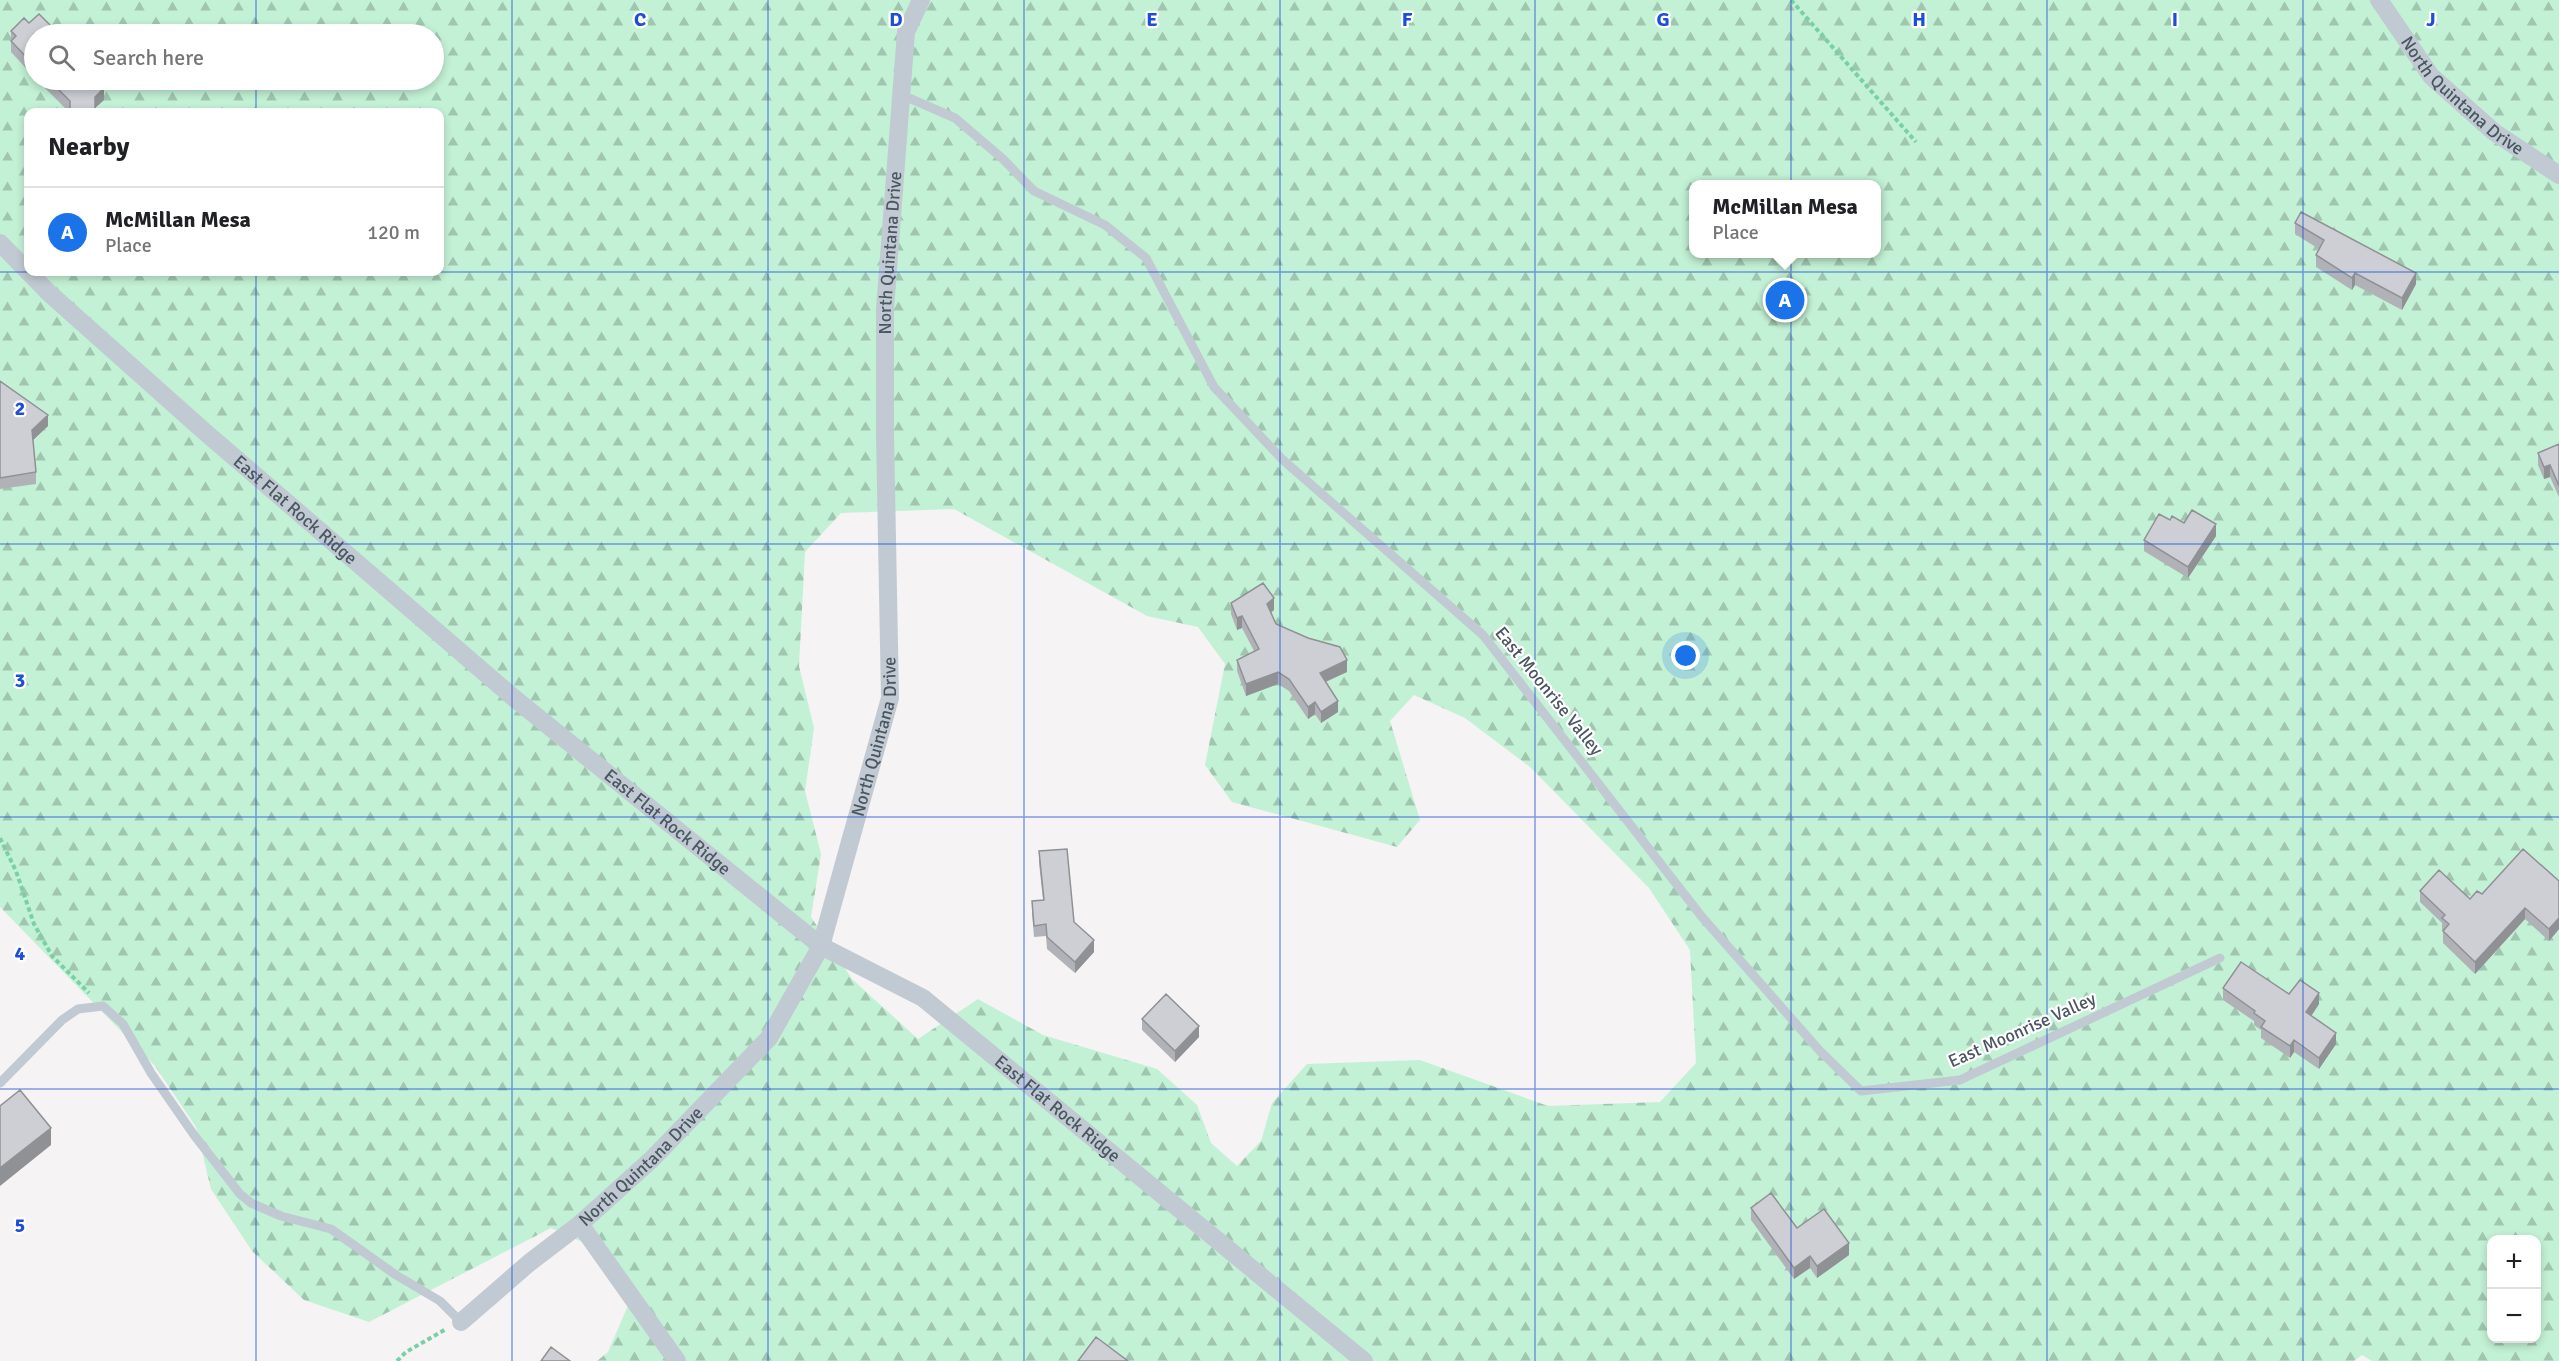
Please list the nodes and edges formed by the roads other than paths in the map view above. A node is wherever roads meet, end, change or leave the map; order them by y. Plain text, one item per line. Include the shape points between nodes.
1 (921, 0) edge
2 (2379, 0) edge
3 (902, 95) junction
4 (2559, 175) edge
5 (0, 243) edge
6 (24, 268) edge
7 (32, 276) edge
8 (821, 946) junction
9 (2220, 958) dead end
10 (0, 1083) edge
11 (580, 1224) junction
12 (462, 1322) joint
13 (677, 1361) edge
14 (1364, 1361) edge

1 - 3 street, North Quintana Drive via 906,33
2 - 4 street, North Quintana Drive via 2431,76 2494,132
3 - 8 street, North Quintana Drive via 885,309 890,698
3 - 9 lane, East Moonrise Valley via 955,118 1034,191 1105,225 1146,258 1214,387 1283,459 1483,635 1702,917 1819,1050 1861,1091 1960,1080
5 - 6 street, East Flat Rock Ridge
7 - 8 street, East Flat Rock Ridge via 187,417 514,698
8 - 11 street, North Quintana Drive via 769,1038 652,1159
8 - 14 street, East Flat Rock Ridge via 923,998
10 - 12 lane via 62,1020 78,1009 103,1006 123,1024 151,1073 240,1194 281,1216 331,1229 440,1301
11 - 12 street, North Quintana Drive
11 - 13 street

